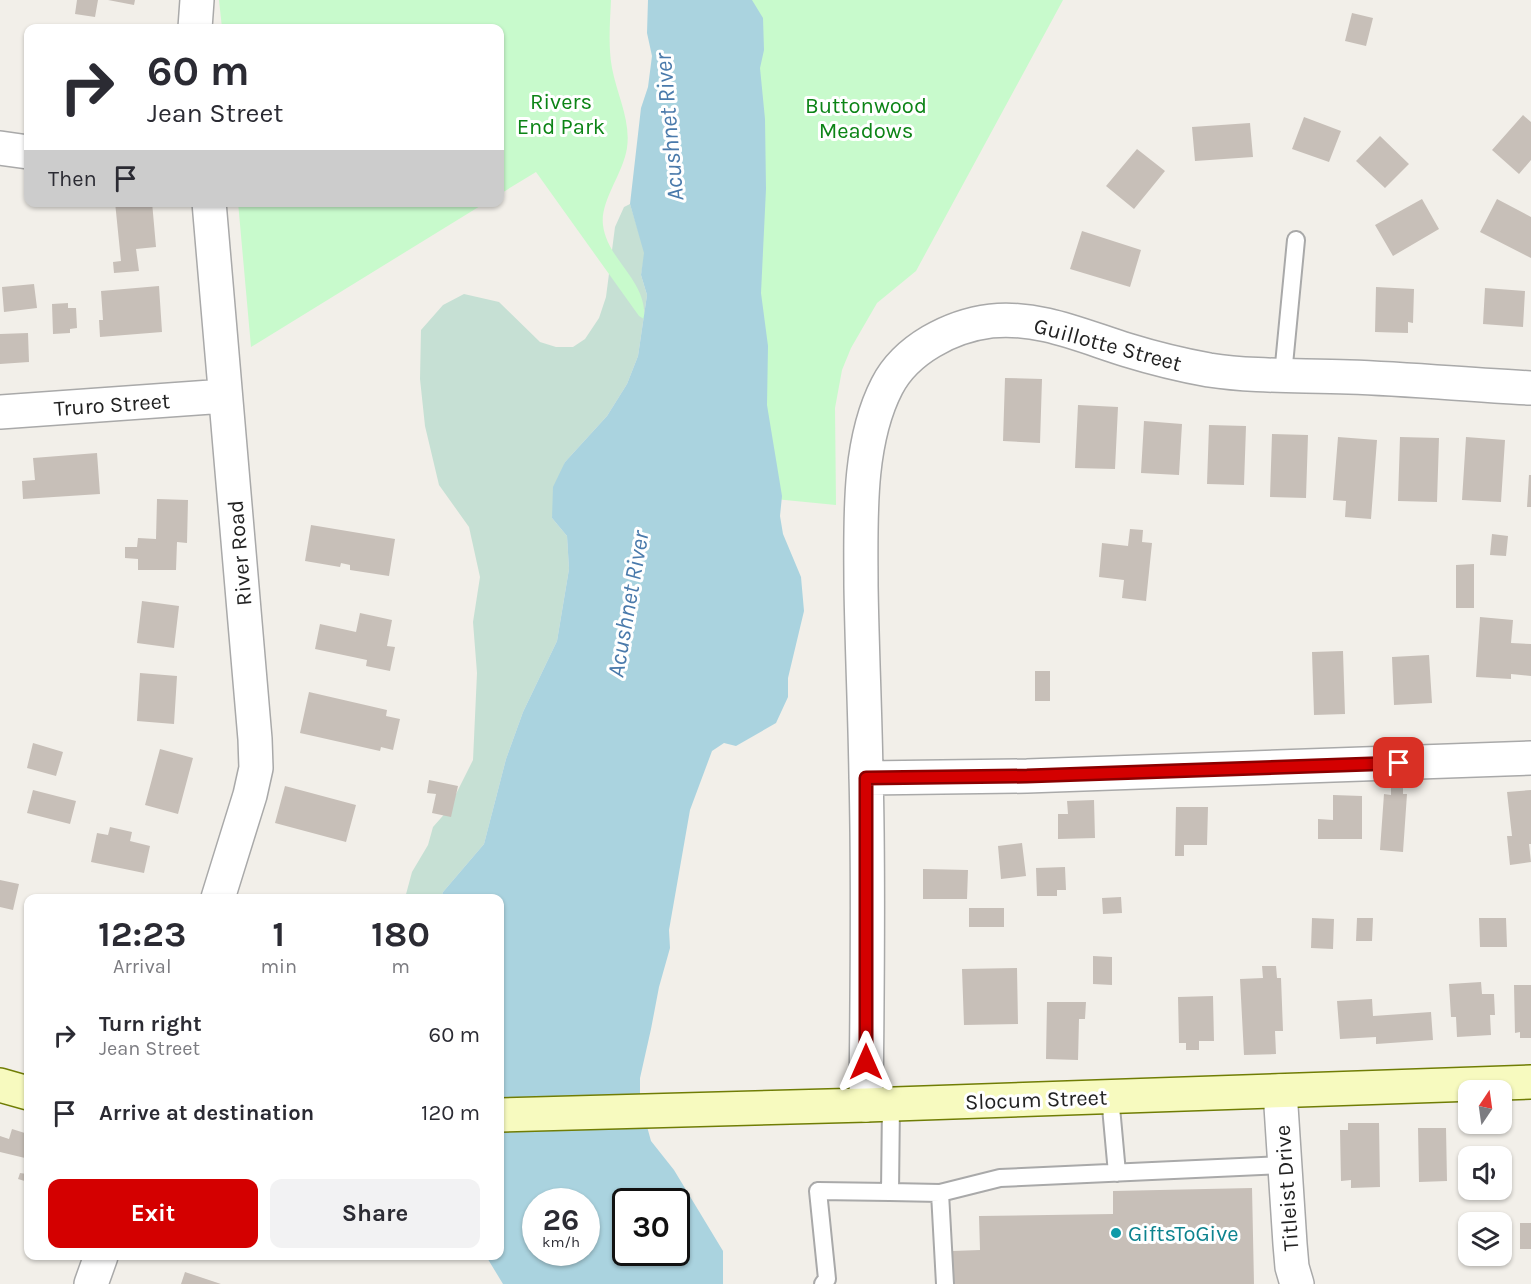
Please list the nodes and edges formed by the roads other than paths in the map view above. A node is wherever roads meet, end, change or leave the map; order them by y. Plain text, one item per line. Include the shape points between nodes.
1 (197, 0) edge
2 (195, 24) edge
3 (0, 148) edge
4 (24, 151) edge
5 (209, 207) edge
6 (1296, 240) dead end
7 (1283, 375) junction
8 (1531, 388) edge
9 (225, 396) junction
10 (0, 412) edge
11 (1531, 758) edge
12 (866, 778) junction
13 (219, 894) edge
14 (1531, 1082) edge
15 (0, 1085) edge
16 (1280, 1090) junction
17 (24, 1092) edge
18 (1110, 1096) junction
19 (879, 1104) junction
20 (504, 1115) edge
21 (1284, 1165) junction
22 (1117, 1173) junction
23 (890, 1192) junction
24 (940, 1193) junction
25 (99, 1260) edge
26 (91, 1284) edge
27 (823, 1284) edge
28 (945, 1284) edge
29 (1297, 1284) edge

1 - 2 street
3 - 4 street
5 - 9 street, River Road
6 - 7 lane
7 - 8 street, Guillotte Street
7 - 12 street, Guillotte Street via 1223,372 1184,365 1058,327 1013,320 970,325 949,332 931,341 900,367 878,405 862,501
9 - 10 street, Truro Street
9 - 13 street, River Road via 254,712 255,768 243,822
11 - 12 street via 1039,776
12 - 19 street, Guillotte Street
14 - 16 street, Slocum Street
15 - 17 street
16 - 18 street, Slocum Street
16 - 21 street, Titleist Drive
18 - 19 street, Slocum Street
18 - 22 lane
19 - 20 street, Slocum Street
19 - 23 lane
21 - 22 lane
21 - 29 street, Titleist Drive via 1292,1268
22 - 24 lane via 1000,1178
23 - 24 lane
23 - 27 lane via 818,1191 827,1279
24 - 28 lane
25 - 26 street

